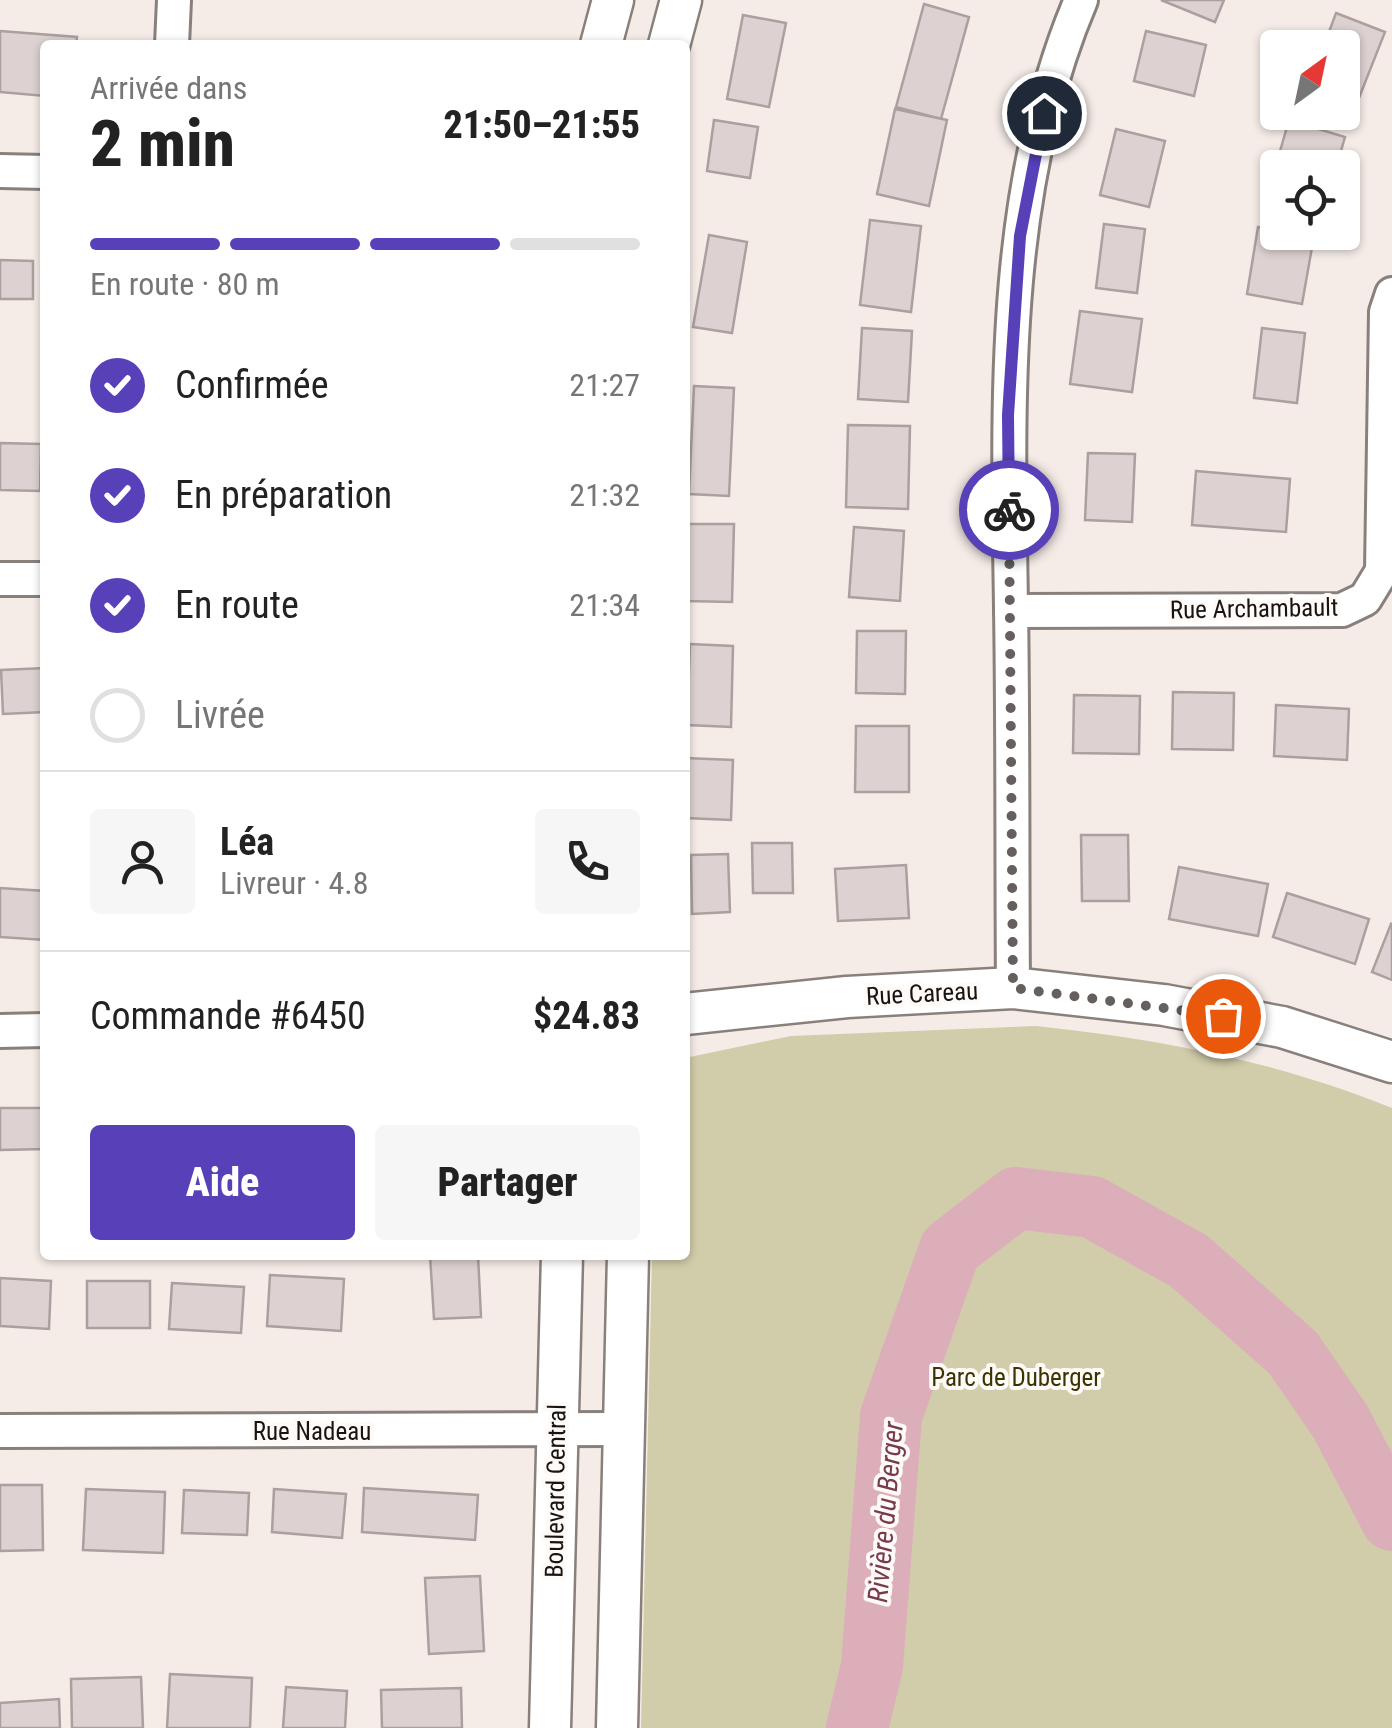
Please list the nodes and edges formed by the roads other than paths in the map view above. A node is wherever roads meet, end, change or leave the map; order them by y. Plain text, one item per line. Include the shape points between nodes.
1 (174, 0) edge
2 (613, 0) edge
3 (681, 0) edge
4 (1081, 0) edge
5 (172, 40) edge
6 (602, 40) edge
7 (669, 40) edge
8 (0, 171) edge
9 (40, 172) edge
10 (1392, 294) edge
11 (0, 579) edge
12 (40, 579) edge
13 (1011, 611) junction
14 (1013, 988) junction
15 (690, 1013) edge
16 (40, 1030) edge
17 (0, 1031) edge
18 (1392, 1062) edge
19 (562, 1260) edge
20 (628, 1260) edge
21 (624, 1429) junction
22 (556, 1430) junction
23 (0, 1431) edge
24 (550, 1728) edge
25 (617, 1728) edge

1 - 5 street
2 - 6 street
3 - 7 street
4 - 13 street via 1044,113 1020,236 1008,415
8 - 9 street
10 - 13 street, Rue Archambault via 1386,312 1382,571 1365,598 1342,610
11 - 12 street
13 - 14 street
14 - 15 street, Rue Careau
14 - 18 street, Rue Careau via 1282,1027
16 - 17 street
19 - 22 street, Boulevard Central
20 - 21 street
21 - 22 street, Rue Nadeau
21 - 25 street
22 - 23 street, Rue Nadeau
22 - 24 street, Boulevard Central

